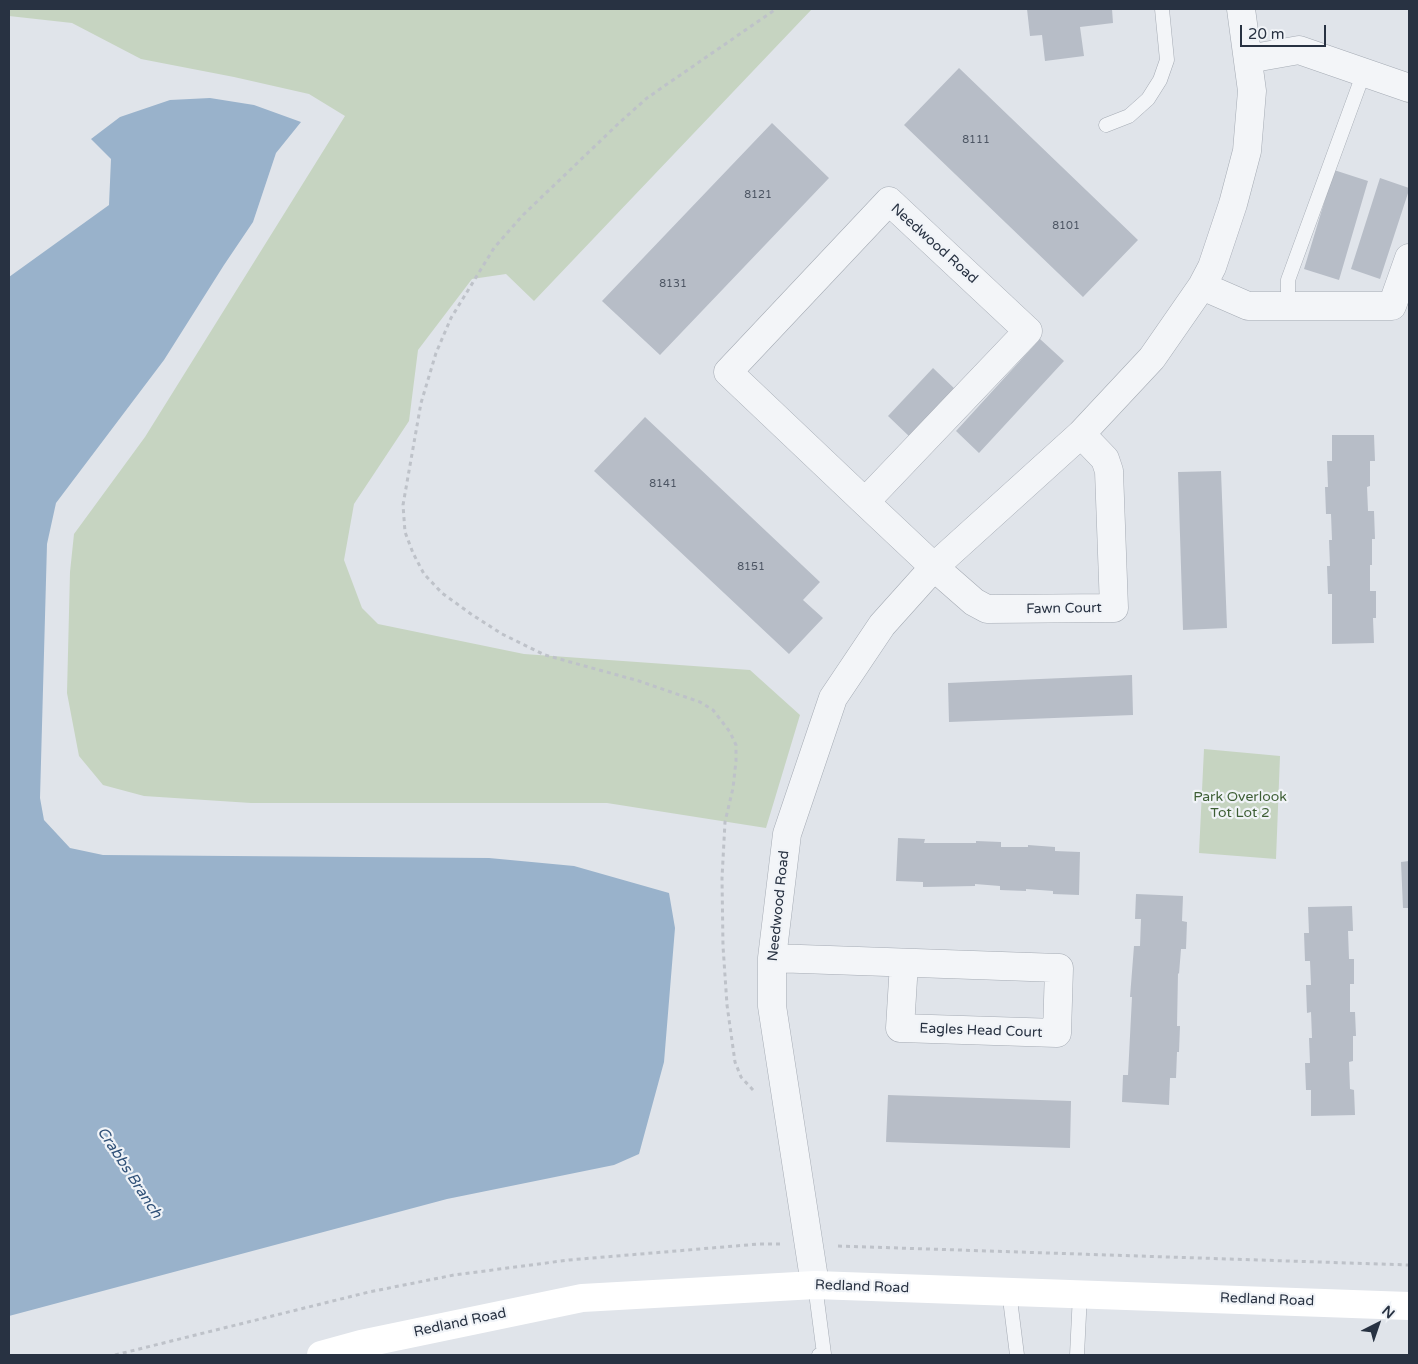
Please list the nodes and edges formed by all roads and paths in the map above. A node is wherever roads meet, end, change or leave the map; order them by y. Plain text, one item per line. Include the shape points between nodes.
1 (776, 9) edge
2 (1162, 9) edge
3 (1241, 9) edge
4 (1248, 59) junction
5 (1364, 72) junction
6 (1409, 88) edge
7 (1106, 125) dead end
8 (1409, 258) edge
9 (1202, 286) junction
10 (1288, 306) junction
11 (1081, 434) junction
12 (865, 502) junction
13 (934, 567) junction
14 (772, 958) junction
15 (904, 963) junction
16 (753, 1090) dead end
17 (815, 1284) junction
18 (1009, 1291) junction
19 (1080, 1294) junction
20 (1409, 1306) edge
21 (321, 1355) edge
22 (820, 1355) edge
23 (1017, 1355) edge
24 (1077, 1355) edge

1 - 16 path via 647,98 523,215 494,248 451,318 436,353 421,403 403,505 405,532 424,574 442,593 471,614 545,655 700,702 713,710 730,732 736,745 736,761 725,822 723,946 727,1005 736,1062 741,1077
2 - 7 lane via 1167,60 1160,80 1148,99 1129,116
3 - 4 street, Needwood Road
4 - 5 street via 1299,50
4 - 9 street, Needwood Road via 1252,90 1247,151 1215,258
5 - 6 street
5 - 10 lane via 1288,280
8 - 10 street via 1392,306
9 - 10 street via 1248,306
9 - 11 street, Needwood Road via 1152,358
11 - 13 street, Needwood Road
11 - 13 street, Fawn Court via 1105,459 1109,471 1114,608 987,609 974,602
12 - 12 street, Needwood Road via 728,372 889,201 1028,331
12 - 13 street, Needwood Road
13 - 14 street, Needwood Road via 882,625 833,698 787,834
14 - 15 street, Eagles Head Court
14 - 17 street, Needwood Road via 772,1006
15 - 15 street, Eagles Head Court via 1059,968 1057,1033 900,1028
17 - 18 main road, Redland Road
17 - 21 main road, Redland Road via 582,1298
17 - 22 lane via 824,1354
18 - 19 main road, Redland Road
18 - 23 lane
19 - 20 main road, Redland Road
19 - 24 lane

